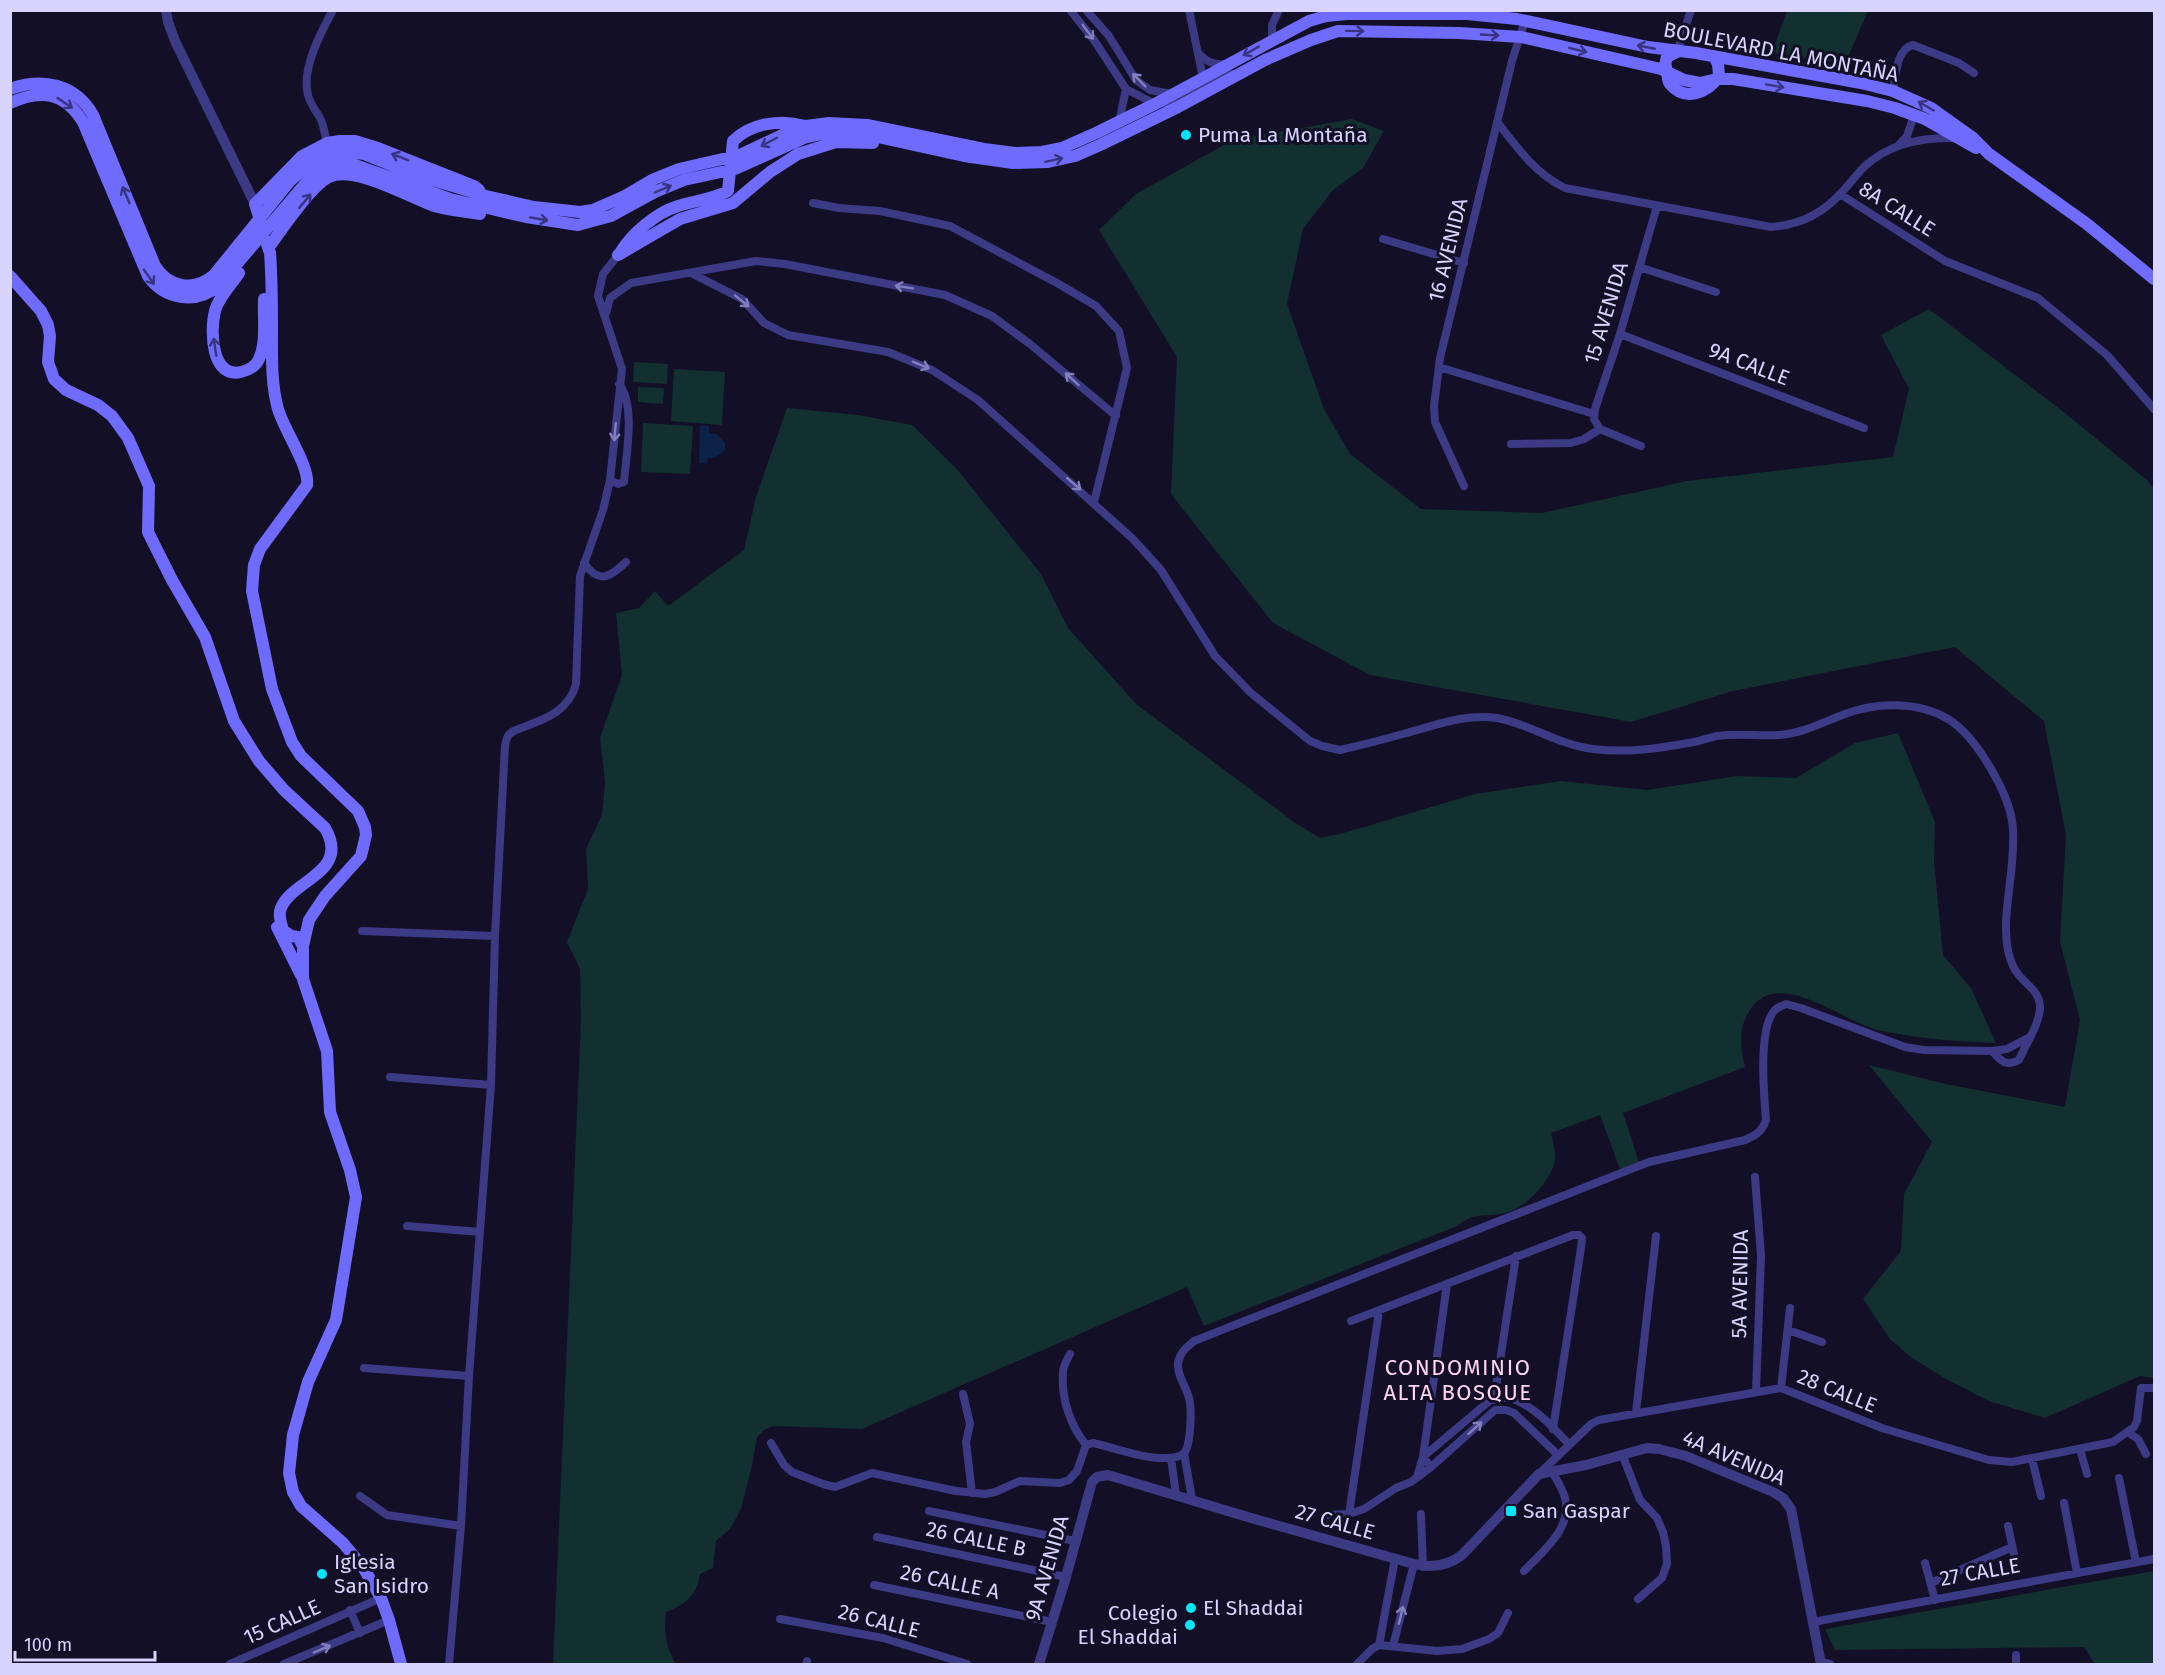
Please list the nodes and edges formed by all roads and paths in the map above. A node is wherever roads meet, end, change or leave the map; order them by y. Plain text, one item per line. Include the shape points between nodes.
1 (166, 10) edge
2 (333, 10) edge
3 (1070, 10) edge
4 (1086, 10) edge
5 (1189, 10) edge
6 (1279, 10) edge
7 (1691, 10) edge
8 (1467, 12) edge
9 (1525, 21) junction
10 (1460, 33) junction
11 (1521, 37) junction
12 (1272, 39) junction
13 (1299, 45) junction
14 (1677, 52) junction
15 (1197, 53) junction
16 (1715, 58) junction
17 (1230, 63) junction
18 (1667, 72) junction
19 (1974, 73) dead end
20 (1240, 74) junction
21 (1203, 78) junction
22 (1717, 79) junction
23 (10, 89) edge
24 (1126, 89) junction
25 (1893, 91) junction
26 (1173, 94) junction
27 (10, 103) edge
28 (1155, 104) junction
29 (1914, 115) junction
30 (1119, 122) junction
31 (1498, 123) junction
32 (806, 126) junction
33 (1959, 138) junction
34 (1098, 139) junction
35 (327, 143) junction
36 (1899, 145) junction
37 (942, 150) junction
38 (1073, 150) junction
39 (1989, 154) junction
40 (1840, 194) junction
41 (486, 196) junction
42 (813, 202) dead end
43 (1657, 206) junction
44 (496, 210) junction
45 (264, 212) junction
46 (1383, 239) dead end
47 (268, 244) junction
48 (247, 254) junction
49 (618, 255) junction
50 (1464, 263) junction
51 (1640, 267) junction
52 (691, 273) junction
53 (10, 276) edge
54 (2154, 279) edge
55 (1716, 292) dead end
56 (606, 316) junction
57 (1620, 334) junction
58 (1439, 368) junction
59 (619, 384) junction
60 (2154, 409) edge
61 (1594, 414) junction
62 (1116, 416) junction
63 (1864, 428) dead end
64 (1600, 429) junction
65 (1511, 444) dead end
66 (1641, 446) dead end
67 (610, 480) junction
68 (1464, 486) dead end
69 (1094, 502) junction
70 (626, 562) dead end
71 (584, 563) junction
72 (280, 912) junction
73 (363, 931) dead end
74 (304, 933) junction
75 (495, 936) junction
76 (303, 979) junction
77 (2028, 1038) junction
78 (1992, 1051) junction
79 (390, 1077) dead end
80 (490, 1085) junction
81 (1755, 1177) dead end
82 (407, 1226) dead end
83 (480, 1232) junction
84 (1656, 1236) dead end
85 (1516, 1256) junction
86 (1446, 1284) junction
87 (1790, 1308) dead end
88 (1379, 1311) junction
89 (1351, 1321) dead end
90 (1788, 1330) junction
91 (1822, 1342) dead end
92 (1070, 1354) dead end
93 (364, 1368) dead end
94 (469, 1376) junction
95 (1781, 1388) junction
96 (2154, 1388) edge
97 (1756, 1392) junction
98 (963, 1394) dead end
99 (1494, 1397) junction
100 (1495, 1410) junction
101 (1636, 1412) junction
102 (1553, 1430) junction
103 (2132, 1430) junction
104 (771, 1443) dead end
105 (1569, 1444) junction
106 (1086, 1445) junction
107 (2080, 1449) junction
108 (1184, 1454) junction
109 (1622, 1454) junction
110 (2146, 1454) dead end
111 (1558, 1455) junction
112 (1423, 1457) junction
113 (1171, 1458) junction
114 (2032, 1459) junction
115 (1431, 1467) junction
116 (1552, 1472) junction
117 (1539, 1474) junction
118 (2087, 1474) dead end
119 (1417, 1477) junction
120 (2119, 1478) dead end
121 (1092, 1482) joint
122 (972, 1493) junction
123 (1176, 1495) junction
124 (360, 1496) dead end
125 (2040, 1496) dead end
126 (1192, 1499) junction
127 (2064, 1503) dead end
128 (929, 1511) dead end
129 (1349, 1514) junction
130 (1421, 1514) dead end
131 (1326, 1515) dead end
132 (461, 1526) junction
133 (2008, 1526) dead end
134 (877, 1537) dead end
135 (1075, 1541) junction
136 (2012, 1547) junction
137 (1395, 1558) junction
138 (2154, 1559) edge
139 (2136, 1562) junction
140 (1925, 1563) dead end
141 (2016, 1564) dead end
142 (1418, 1565) junction
143 (1524, 1571) dead end
144 (2077, 1573) junction
145 (1066, 1577) junction
146 (1930, 1583) junction
147 (874, 1585) dead end
148 (381, 1598) junction
149 (1638, 1599) dead end
150 (1935, 1600) junction
151 (350, 1610) junction
152 (1508, 1613) dead end
153 (780, 1619) dead end
154 (389, 1620) junction
155 (1052, 1622) junction
156 (1813, 1622) junction
157 (360, 1633) junction
158 (1379, 1645) junction
159 (1393, 1646) junction
160 (2016, 1655) dead end
161 (1824, 1664) edge
162 (230, 1665) edge
163 (284, 1665) edge
164 (400, 1665) edge
165 (449, 1665) edge
166 (967, 1665) edge
167 (1039, 1665) edge
168 (1357, 1665) edge
169 (2016, 1665) edge

1 - 45 street via 175,41
2 - 35 street via 310,61 307,89
3 -> 24 street
26 -> 4 street via 1150,90 1136,80 1109,36
5 - 15 street
6 - 12 street via 1272,25
7 - 14 street
8 - 9 main road, BOULEVARD LA MONTAÑA
8 - 10 street
8 - 12 main road, BOULEVARD LA MONTAÑA via 1326,16
9 - 11 street, 16 AVENIDA
14 -> 9 main road, BOULEVARD LA MONTAÑA
10 -> 11 main road, BOULEVARD LA MONTAÑA
13 -> 10 main road, BOULEVARD LA MONTAÑA via 1338,31
11 -> 18 main road, BOULEVARD LA MONTAÑA
11 - 31 street, 16 AVENIDA
12 - 13 main road via 1279,46
12 -> 17 main road, BOULEVARD LA MONTAÑA
13 - 20 main road, BOULEVARD LA MONTAÑA
14 - 16 main road, BOULEVARD LA MONTAÑA
14 - 18 main road via 1666,60
15 - 17 street via 1216,64
15 - 21 street
16 - 22 main road
16 - 25 main road, BOULEVARD LA MONTAÑA
17 - 21 main road, BOULEVARD LA MONTAÑA
18 - 22 main road via 1668,83 1680,92 1694,94 1705,91
19 - 25 street via 1959,63 1907,46 1902,51
20 - 28 street via 1226,74 1169,103
20 - 34 main road, BOULEVARD LA MONTAÑA
21 - 26 main road, BOULEVARD LA MONTAÑA
22 -> 29 main road, BOULEVARD LA MONTAÑA via 1867,101
45 -> 23 main road via 206,281 189,286 172,282 155,266 86,104 67,89 50,83
24 - 28 street
24 - 30 street
39 -> 25 main road, BOULEVARD LA MONTAÑA via 1931,108
26 - 28 main road, BOULEVARD LA MONTAÑA
27 -> 48 main road via 44,94 56,97 77,112 144,270 161,290 184,297 207,293
28 - 30 main road, BOULEVARD LA MONTAÑA
29 - 33 main road, BOULEVARD LA MONTAÑA
29 - 36 street via 1907,136
30 - 34 main road, BOULEVARD LA MONTAÑA
31 - 43 street, 8A CALLE via 1526,159 1552,182
31 - 50 street, 16 AVENIDA
32 - 38 main road, BOULEVARD LA MONTAÑA via 867,125 1015,153
32 -> 41 main road, BOULEVARD LA MONTAÑA via 740,155 679,169 593,210 563,211
32 - 49 main road via 788,122 758,126 737,137 733,141 728,191 661,214 627,241
33 - 36 street via 1932,138
33 - 39 main road, BOULEVARD LA MONTAÑA
34 - 38 main road, BOULEVARD LA MONTAÑA
41 -> 35 main road via 474,186 378,148 347,140
35 - 45 main road via 299,159
36 - 40 street via 1866,166
37 -> 38 main road, BOULEVARD LA MONTAÑA via 1022,164 1048,162
44 -> 37 main road, BOULEVARD LA MONTAÑA via 574,225 593,222 684,180 735,169 804,138 826,133 855,132
37 - 49 main road via 924,154 853,141 818,146 783,162 733,203 680,219
39 - 54 main road, BOULEVARD LA MONTAÑA via 2087,224
40 - 43 street, 8A CALLE via 1811,218 1771,227
40 - 60 street, 8A CALLE via 1946,261 2038,298 2107,355
41 - 45 main road, BOULEVARD LA MONTAÑA via 363,154 338,152 323,155 303,168
42 - 62 street via 950,226 1096,306 1119,331 1127,368
43 - 51 street, 15 AVENIDA
44 - 45 main road, BOULEVARD LA MONTAÑA via 342,163 313,175
47 -> 44 main road via 323,180 337,174 356,175 453,210 484,215
45 - 47 main road
45 - 48 main road
46 - 50 street
47 -> 48 main road via 260,357 253,367 236,373 224,368 217,359 213,322 217,306 245,264
47 - 74 main road via 277,407 308,477 307,485 260,549 252,591 272,689 292,742 301,756 358,810 366,835 361,856 325,896
49 - 56 street via 599,285 598,296
50 - 58 street, 16 AVENIDA
51 - 55 street
51 - 57 street, 15 AVENIDA
52 - 56 street via 631,284 610,298
62 -> 52 street via 992,316 945,295 756,261
52 -> 69 street via 742,300 764,323 788,335 888,352 932,370 978,400
53 - 72 main road via 48,325 48,362 54,379 112,416 128,438 149,486 148,532 205,637 234,721 259,761 330,836 333,845 323,868 290,896
56 - 59 street via 622,369
57 - 61 street, 15 AVENIDA
57 - 63 street, 9A CALLE
58 - 61 street
58 - 68 street, 16 AVENIDA via 1435,422
59 -> 67 street
59 - 67 street via 629,416 624,483
61 - 64 street
62 - 69 street
64 - 65 street via 1578,442
64 - 66 street
67 - 71 street
69 - 77 street via 1161,570 1215,656 1251,693 1310,741 1322,746 1340,750 1477,716 1499,718 1568,744 1639,751 1717,736 1791,733 1869,707 1922,708 1947,718 1964,732 1997,780 2013,826 2006,943 2015,971 2036,992 2040,1006 2037,1024
70 - 71 street via 612,575 602,577 592,574
71 - 75 street via 573,695 550,717 514,730 505,745
72 - 74 main road via 284,930 291,936
72 - 76 main road via 276,919 278,930
73 - 75 street
74 - 76 main road
75 - 80 street
76 - 148 main road via 327,1051 330,1112 356,1197 336,1320 308,1382 292,1435 290,1478 301,1506 343,1543
77 - 78 street via 2007,1049
77 - 78 street via 2019,1060 2013,1063 2001,1062
78 - 108 street via 1905,1047 1801,1008 1786,1004 1778,1007 1768,1024 1763,1065 1766,1120 1757,1134 1649,1162 1194,1341 1181,1352 1178,1365 1190,1400 1188,1448
79 - 80 street
80 - 83 street
81 - 97 street, 5A AVENIDA via 1761,1256
82 - 83 street
83 - 94 street
84 - 101 street
85 - 86 street
85 - 99 street
85 - 102 street via 1573,1235 1582,1238
86 - 88 street
86 - 112 street
87 - 90 street
88 - 89 street
88 - 129 street
90 - 91 street
90 - 95 street
92 - 106 street via 1063,1370 1065,1395 1070,1419
93 - 94 street
94 - 132 street
95 - 97 street, 28 CALLE
95 - 114 street, 28 CALLE via 1882,1428 1989,1460
96 - 103 street via 2141,1388 2137,1421
97 - 101 street, 28 CALLE
98 - 122 street via 970,1424 966,1442
99 - 100 street
99 - 102 street via 1524,1404
99 - 112 street
100 - 111 street via 1514,1413
115 -> 100 street
101 - 105 street, 28 CALLE via 1599,1420
102 - 105 street
103 - 107 street, 28 CALLE via 2113,1442
103 - 110 street
104 - 122 street via 792,1472 835,1487 872,1473
105 - 111 street, 28 CALLE
106 - 113 street via 1093,1443
106 - 122 street via 1077,1471 1069,1480 1020,1480 995,1492
107 - 114 street, 28 CALLE
107 - 118 street
108 - 113 street
108 - 126 street
109 - 116 street, 4A AVENIDA
109 - 149 street via 1640,1500 1657,1518 1666,1546 1667,1564 1662,1578
109 - 156 street, 4A AVENIDA via 1647,1448 1669,1451 1783,1498 1791,1509
111 - 117 street, 28 CALLE
112 - 115 street
112 - 119 street
113 - 123 street
114 - 125 street
115 - 119 street
116 - 117 street, 4A AVENIDA
116 - 143 street via 1566,1500 1562,1529
117 - 142 street, 27 CALLE via 1454,1561
119 - 129 street
120 - 139 street
121 - 123 street, 27 CALLE via 1108,1475
121 - 135 street, 9A AVENIDA
123 - 126 street, 27 CALLE
124 - 132 street via 387,1515
126 - 137 street, 27 CALLE
127 - 144 street
128 - 135 street
129 - 131 street
130 - 142 street
132 - 165 street
133 - 136 street
134 - 145 street, 26 CALLE B
135 - 145 street, 9A AVENIDA
136 - 141 street
136 - 146 street
137 - 142 street, 27 CALLE
137 - 158 street
138 - 139 street, 27 CALLE
139 - 144 street, 27 CALLE
140 - 146 street
159 -> 142 street
144 - 150 street, 27 CALLE
145 - 155 street, 9A AVENIDA
146 - 150 street
147 - 155 street, 26 CALLE A
148 - 151 street, 15 CALLE
148 - 154 main road
150 - 156 street, 27 CALLE
151 - 157 street
151 - 162 street, 15 CALLE
152 - 159 street via 1498,1633 1462,1649 1437,1651
153 - 166 street, 26 CALLE via 883,1638
154 - 157 street, 15 CALLE
154 - 164 main road
155 - 167 street, 9A AVENIDA
156 - 161 street, 4A AVENIDA
163 -> 157 street, 15 CALLE
158 - 159 street
158 - 168 street
160 - 169 street

